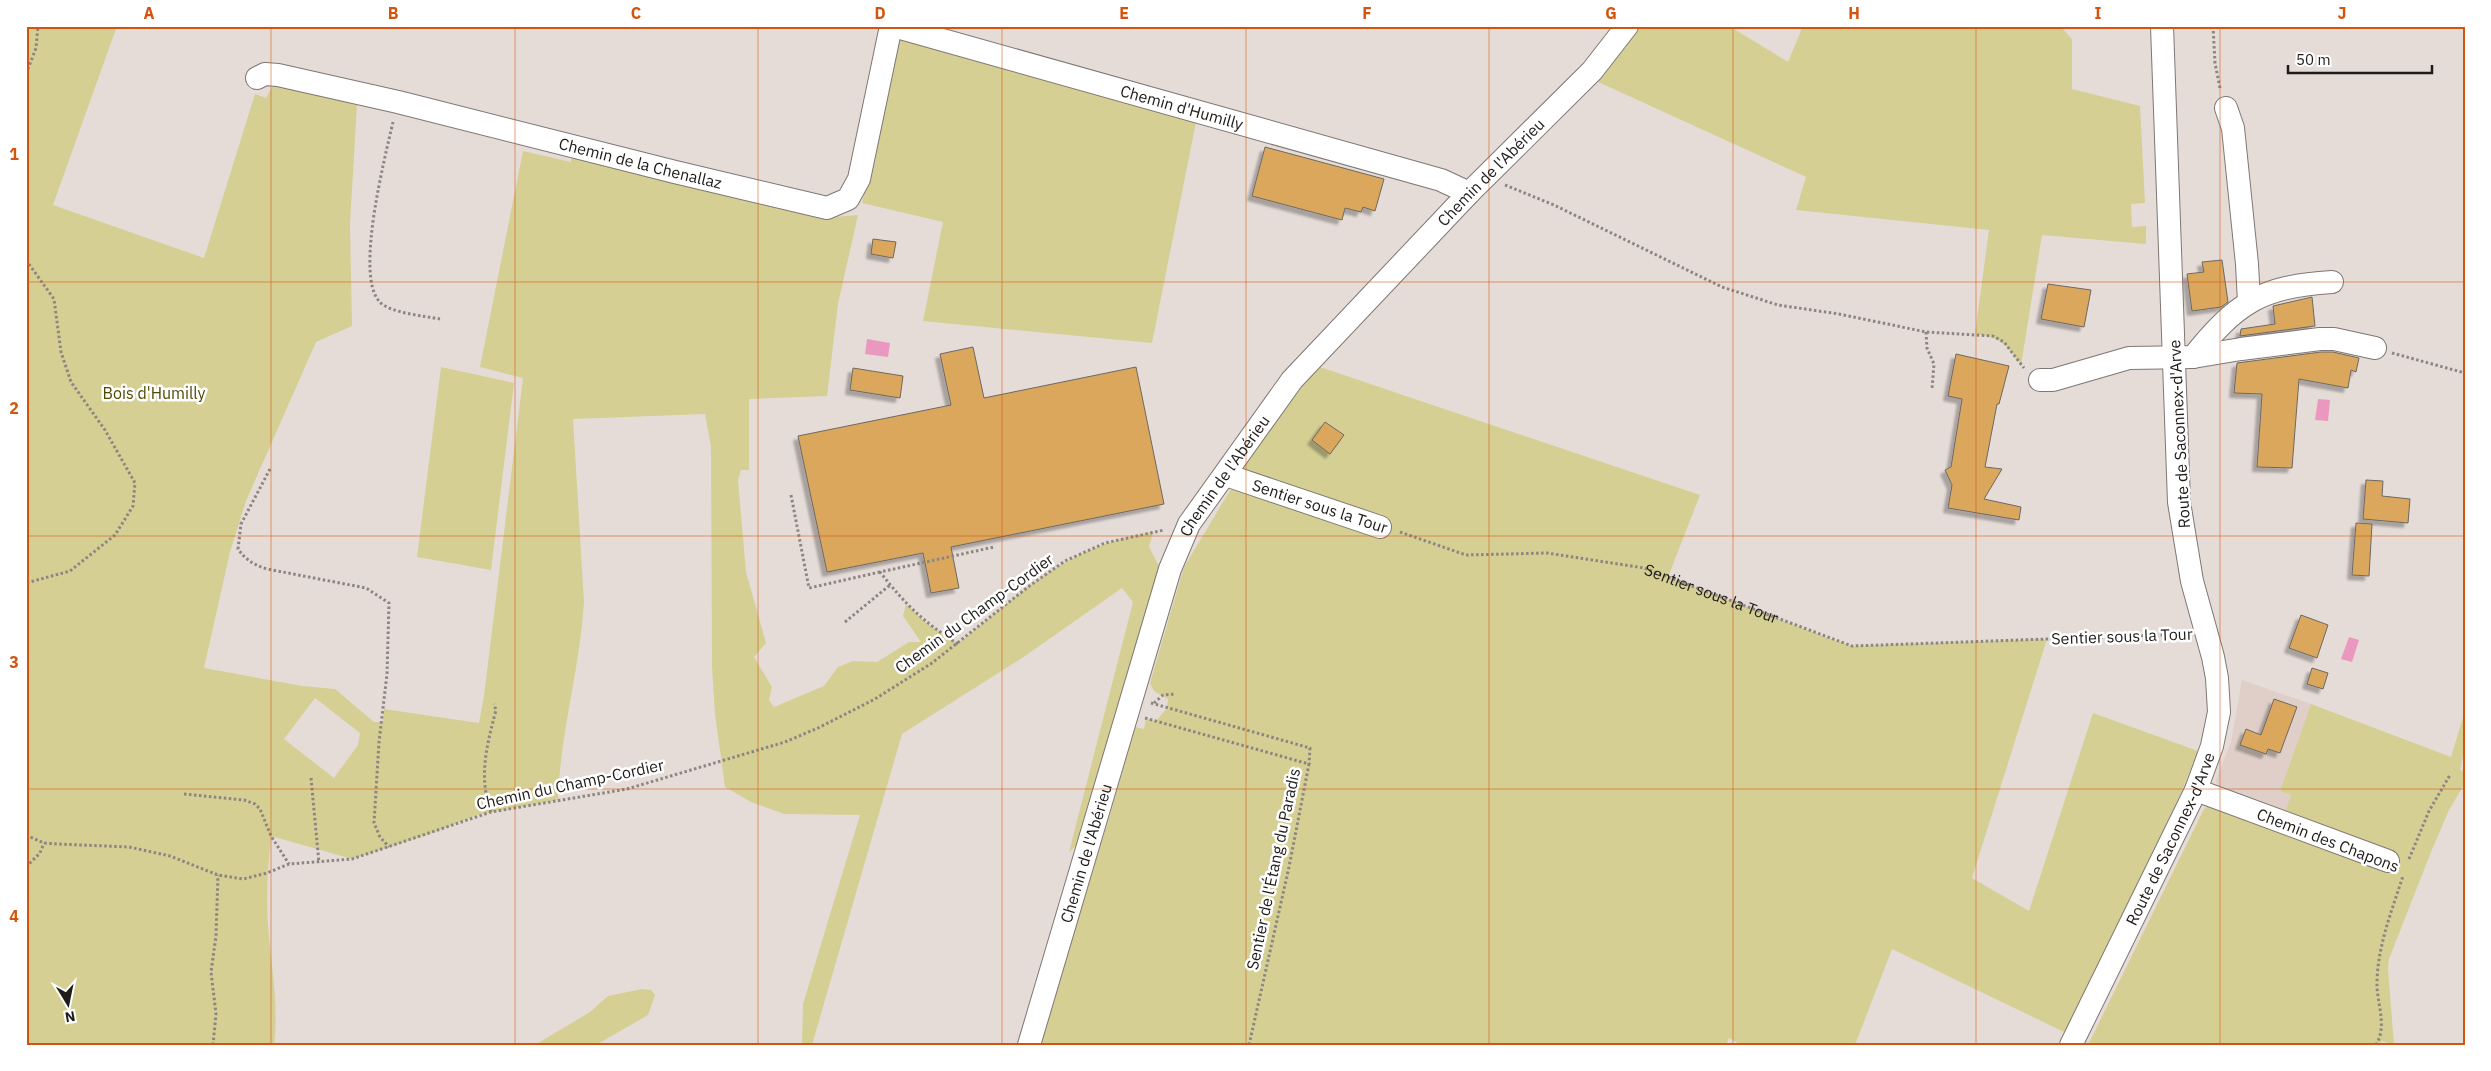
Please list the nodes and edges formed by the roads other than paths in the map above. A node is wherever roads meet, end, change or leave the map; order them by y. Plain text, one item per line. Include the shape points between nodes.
1 (892, 26) edge
2 (1627, 26) edge
3 (2162, 26) edge
4 (257, 78) dead end
5 (2226, 108) road end
6 (1469, 193) junction
7 (2332, 282) dead end
8 (2249, 302) junction
9 (2375, 348) road end
10 (2184, 357) junction
11 (2040, 380) road end
12 (1226, 475) junction
13 (1380, 527) road end
14 (2196, 790) junction
15 (2397, 865) road end
16 (1029, 1045) edge
17 (2071, 1045) edge

1 - 4 street, Chemin de la Chenallaz via 859,179 848,199 827,208 398,102 278,75 266,74
1 - 6 street, Chemin d'Humilly via 1441,180
2 - 6 street, Chemin de l'Abérieu via 1592,71
3 - 10 street, Route de Saconnex-d'Arve
5 - 8 street via 2233,128
6 - 12 street, Chemin de l'Abérieu via 1292,380
7 - 8 street via 2282,288
8 - 10 street
9 - 10 street via 2320,339
10 - 11 street via 2129,358 2053,380
10 - 14 street, Route de Saconnex-d'Arve via 2178,482 2181,523 2217,678 2219,712 2212,746
12 - 13 street, Sentier sous la Tour
12 - 16 street, Chemin de l'Abérieu via 1189,524 1170,569
14 - 15 street, Chemin des Chapons
14 - 17 street, Route de Saconnex-d'Arve

